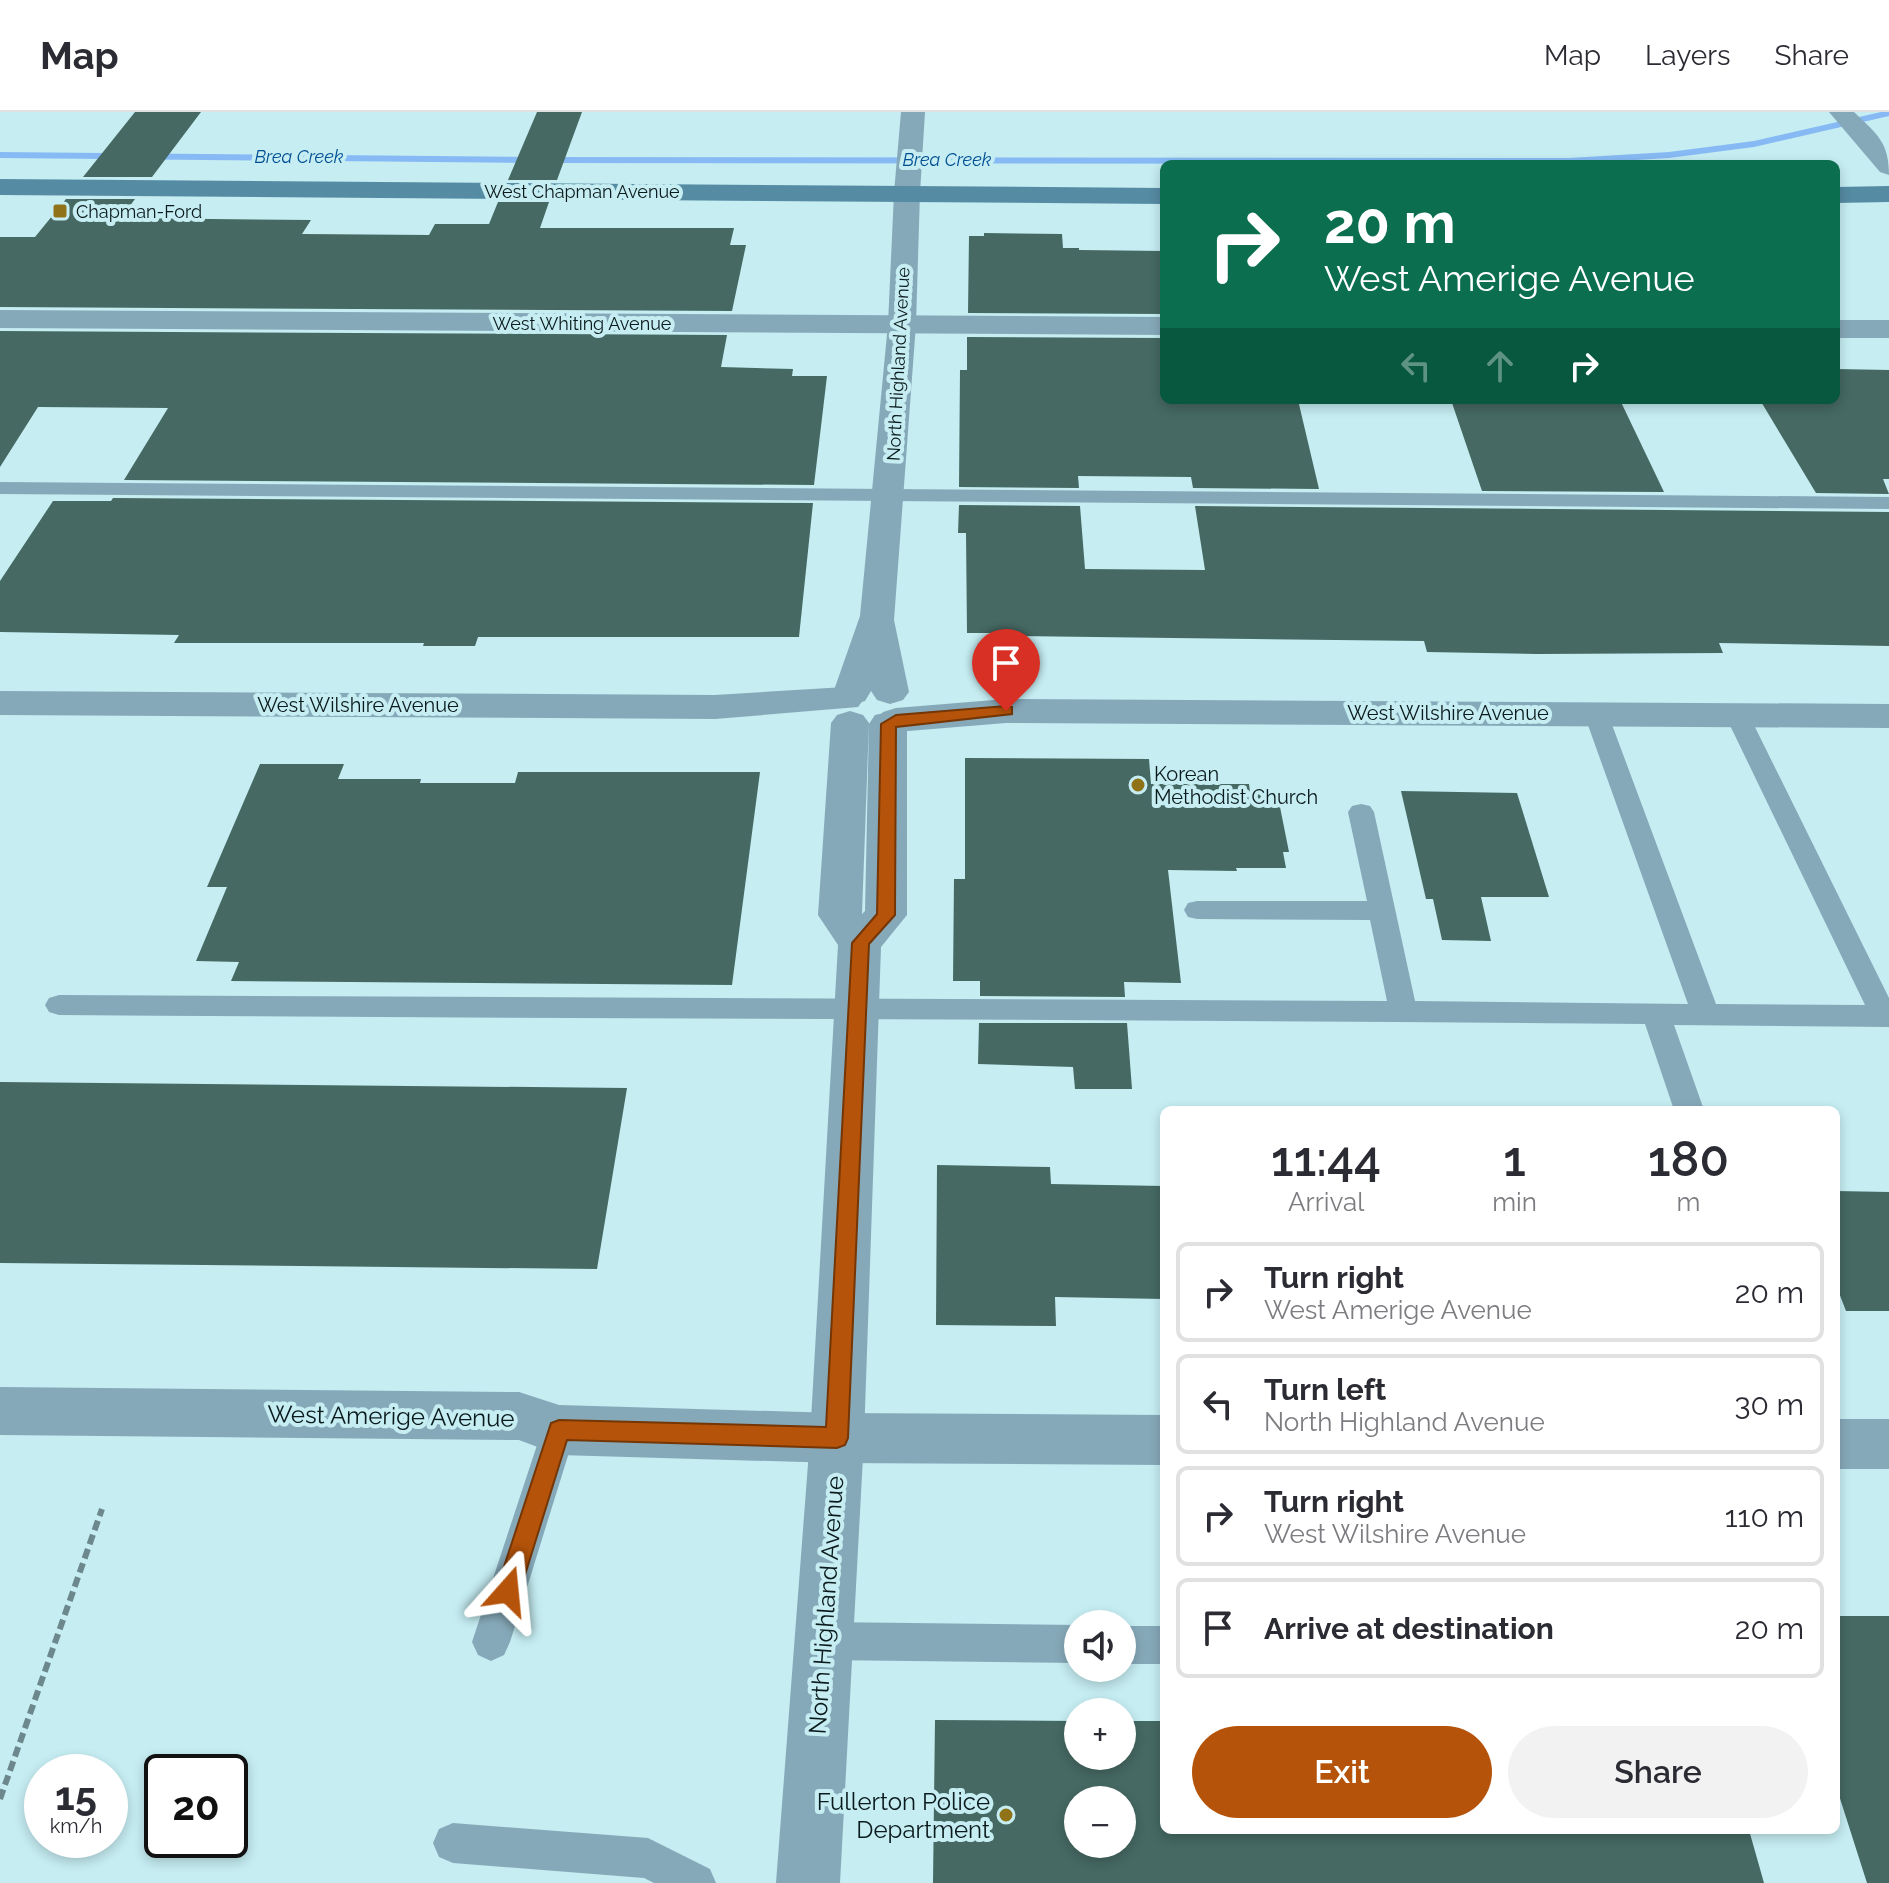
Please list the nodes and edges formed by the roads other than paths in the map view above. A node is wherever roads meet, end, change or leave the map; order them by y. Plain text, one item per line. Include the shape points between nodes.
1 (913, 112) edge
2 (1841, 112) edge
3 (1876, 143) edge
4 (908, 166) junction
5 (1889, 167) edge
6 (0, 187) edge
7 (1889, 194) edge
8 (1840, 195) edge
9 (1160, 196) edge
10 (0, 319) edge
11 (902, 324) junction
12 (1160, 326) edge
13 (1840, 329) edge
14 (1889, 329) edge
15 (0, 488) edge
16 (890, 495) junction
17 (1889, 503) edge
18 (0, 703) edge
19 (870, 708) junction
20 (1596, 714) junction
21 (1737, 715) junction
22 (1889, 716) edge
23 (1361, 812) dead end
24 (1197, 910) dead end
25 (1381, 911) junction
26 (59, 1005) dead end
27 (858, 1007) junction
28 (1403, 1011) junction
29 (1656, 1014) junction
30 (1706, 1014) junction
31 (1887, 1016) edge
32 (1688, 1106) edge
33 (0, 1411) edge
34 (559, 1430) junction
35 (837, 1438) junction
36 (1160, 1440) edge
37 (1840, 1444) edge
38 (1889, 1444) edge
39 (824, 1641) junction
40 (491, 1642) dead end
41 (1064, 1644) edge
42 (1136, 1645) edge
43 (1160, 1645) edge
44 (453, 1843) dead end
45 (696, 1883) edge
46 (808, 1883) edge

1 - 4 street, North Highland Avenue
2 - 3 street
3 - 5 street
4 - 6 main road, West Chapman Avenue
4 - 9 main road, West Chapman Avenue
4 - 11 street, North Highland Avenue
7 - 8 main road
10 - 11 street, West Whiting Avenue
11 - 12 street, West Whiting Avenue
11 - 16 street, North Highland Avenue
13 - 14 street
15 - 16 lane
16 - 17 lane
16 - 19 street, North Highland Avenue
18 - 19 street, West Wilshire Avenue
19 - 20 street, West Wilshire Avenue
19 - 27 street, North Highland Avenue via 886,915 860,943
20 - 21 street, West Wilshire Avenue
20 - 30 lane
21 - 22 street, West Wilshire Avenue
21 - 31 lane
23 - 25 lane
24 - 25 lane
25 - 28 lane
26 - 27 lane
27 - 28 lane
27 - 35 street, North Highland Avenue
28 - 29 lane
29 - 30 lane
29 - 32 lane
30 - 31 lane
33 - 34 street, West Amerige Avenue via 519,1416
34 - 35 street, West Amerige Avenue
34 - 40 lane
35 - 36 street, West Amerige Avenue
35 - 39 street, North Highland Avenue
37 - 38 street
39 - 41 lane
39 - 46 street, North Highland Avenue
42 - 43 lane
44 - 45 lane via 648,1858

